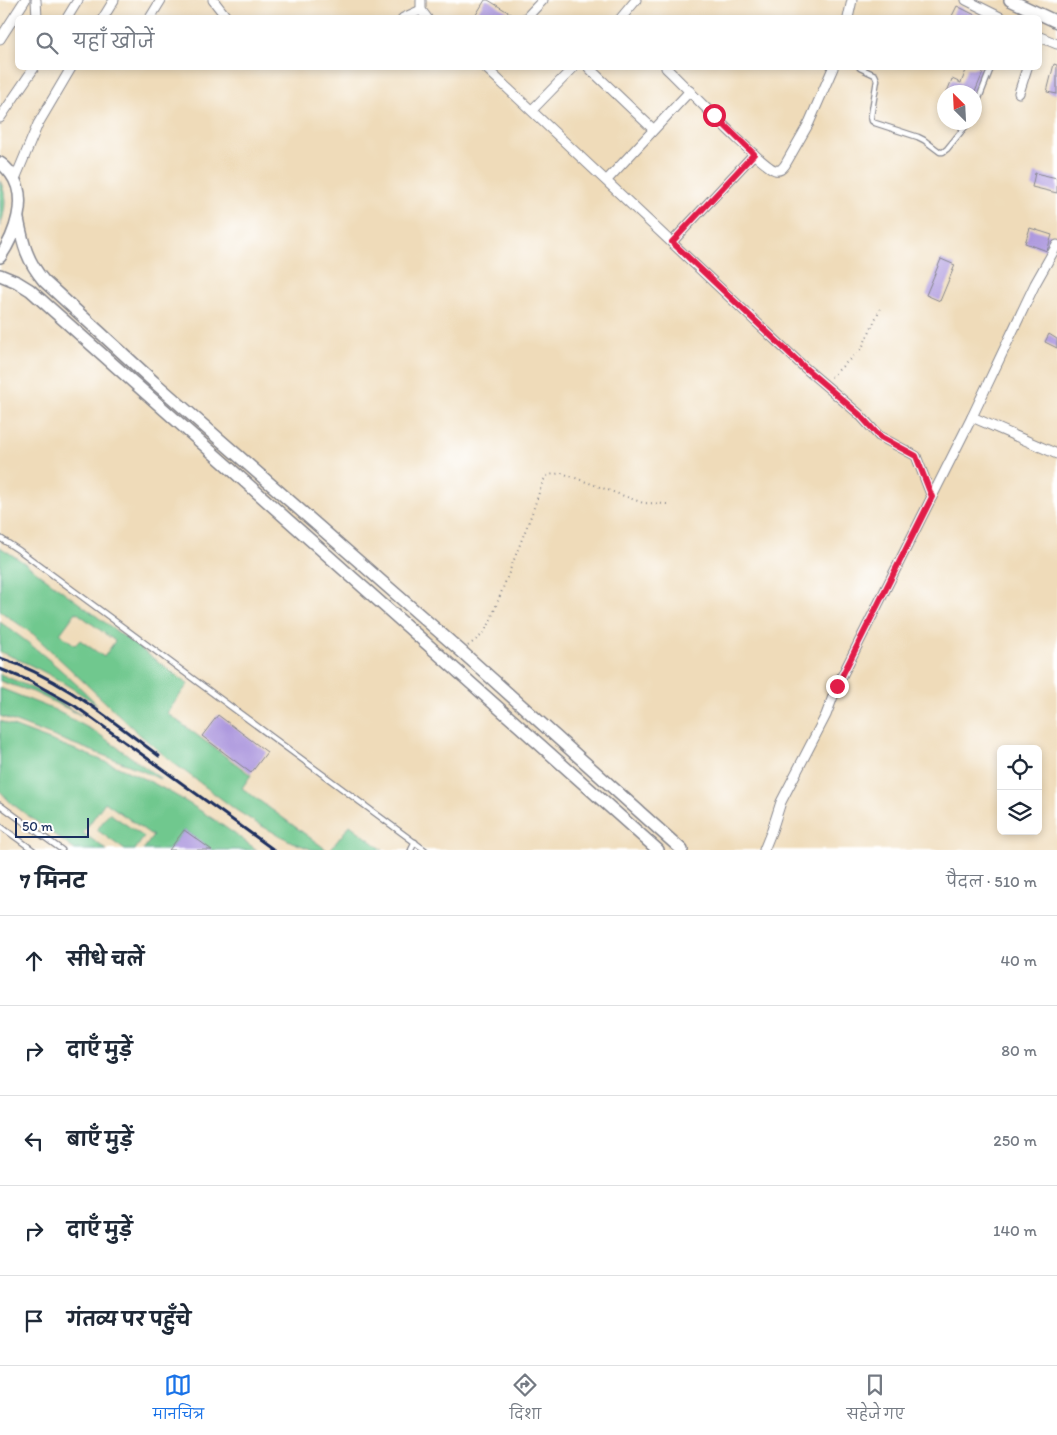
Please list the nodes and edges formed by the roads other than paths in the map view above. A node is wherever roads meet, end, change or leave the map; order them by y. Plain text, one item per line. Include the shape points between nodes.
1 (25, 0) edge
2 (36, 0) edge
3 (78, 0) edge
4 (114, 0) edge
5 (161, 0) edge
6 (213, 0) edge
7 (421, 0) edge
8 (543, 0) edge
9 (636, 0) edge
10 (852, 0) edge
11 (966, 0) edge
12 (1010, 0) edge
13 (424, 14) edge
14 (15, 15) edge
15 (37, 15) edge
16 (69, 15) edge
17 (105, 15) edge
18 (152, 15) edge
19 (225, 15) edge
20 (529, 15) edge
21 (624, 15) edge
22 (849, 15) edge
23 (996, 15) edge
24 (15, 16) edge
25 (1057, 22) edge
26 (1042, 38) edge
27 (0, 39) edge
28 (1057, 44) edge
29 (33, 70) edge
30 (70, 70) edge
31 (488, 70) edge
32 (571, 70) edge
33 (591, 70) edge
34 (668, 70) edge
35 (831, 70) edge
36 (864, 70) edge
37 (990, 70) edge
38 (1026, 70) edge
39 (690, 91) junction
40 (982, 91) edge
41 (1019, 93) dead end
42 (532, 110) junction
43 (0, 118) edge
44 (653, 129) junction
45 (962, 130) edge
46 (754, 154) junction
47 (0, 163) edge
48 (15, 179) junction
49 (607, 180) junction
50 (18, 219) junction
51 (672, 242) junction
52 (1057, 245) edge
53 (0, 256) edge
54 (1054, 258) edge
55 (0, 275) edge
56 (972, 417) junction
57 (1057, 454) edge
58 (932, 497) junction
59 (0, 538) edge
60 (0, 805) edge
61 (0, 826) edge
62 (415, 842) junction
63 (33, 850) edge
64 (62, 850) edge
65 (410, 850) edge
66 (425, 850) edge
67 (658, 850) edge
68 (682, 850) edge
69 (764, 850) edge

1 - 14 street
2 - 15 street
3 - 16 street
4 - 17 street
5 - 18 street
6 - 19 street
7 - 13 street
8 - 20 street
9 - 21 street
10 - 22 street
11 - 23 street
12 - 25 street
24 - 27 street
26 - 28 street
29 - 43 street
30 - 48 street via 38,124
31 - 42 street
32 - 42 street
33 - 44 street
34 - 39 street
35 - 46 street via 809,123 781,169 773,170
36 - 45 lane via 875,75 877,80 871,116 875,123 918,137 940,152 944,152
37 - 40 lane
38 - 41 street
39 - 44 street
39 - 46 street
42 - 49 street
44 - 49 street
46 - 51 street
47 - 48 street
48 - 50 street via 20,202
49 - 51 street
50 - 53 street
50 - 68 street via 25,251 44,281
51 - 58 street via 879,436 916,456
52 - 54 street
54 - 56 street via 1036,284
55 - 67 street via 30,290
56 - 57 street
56 - 58 street
58 - 69 street via 781,802
59 - 62 lane
60 - 64 lane
61 - 63 lane
62 - 65 lane
62 - 66 lane

